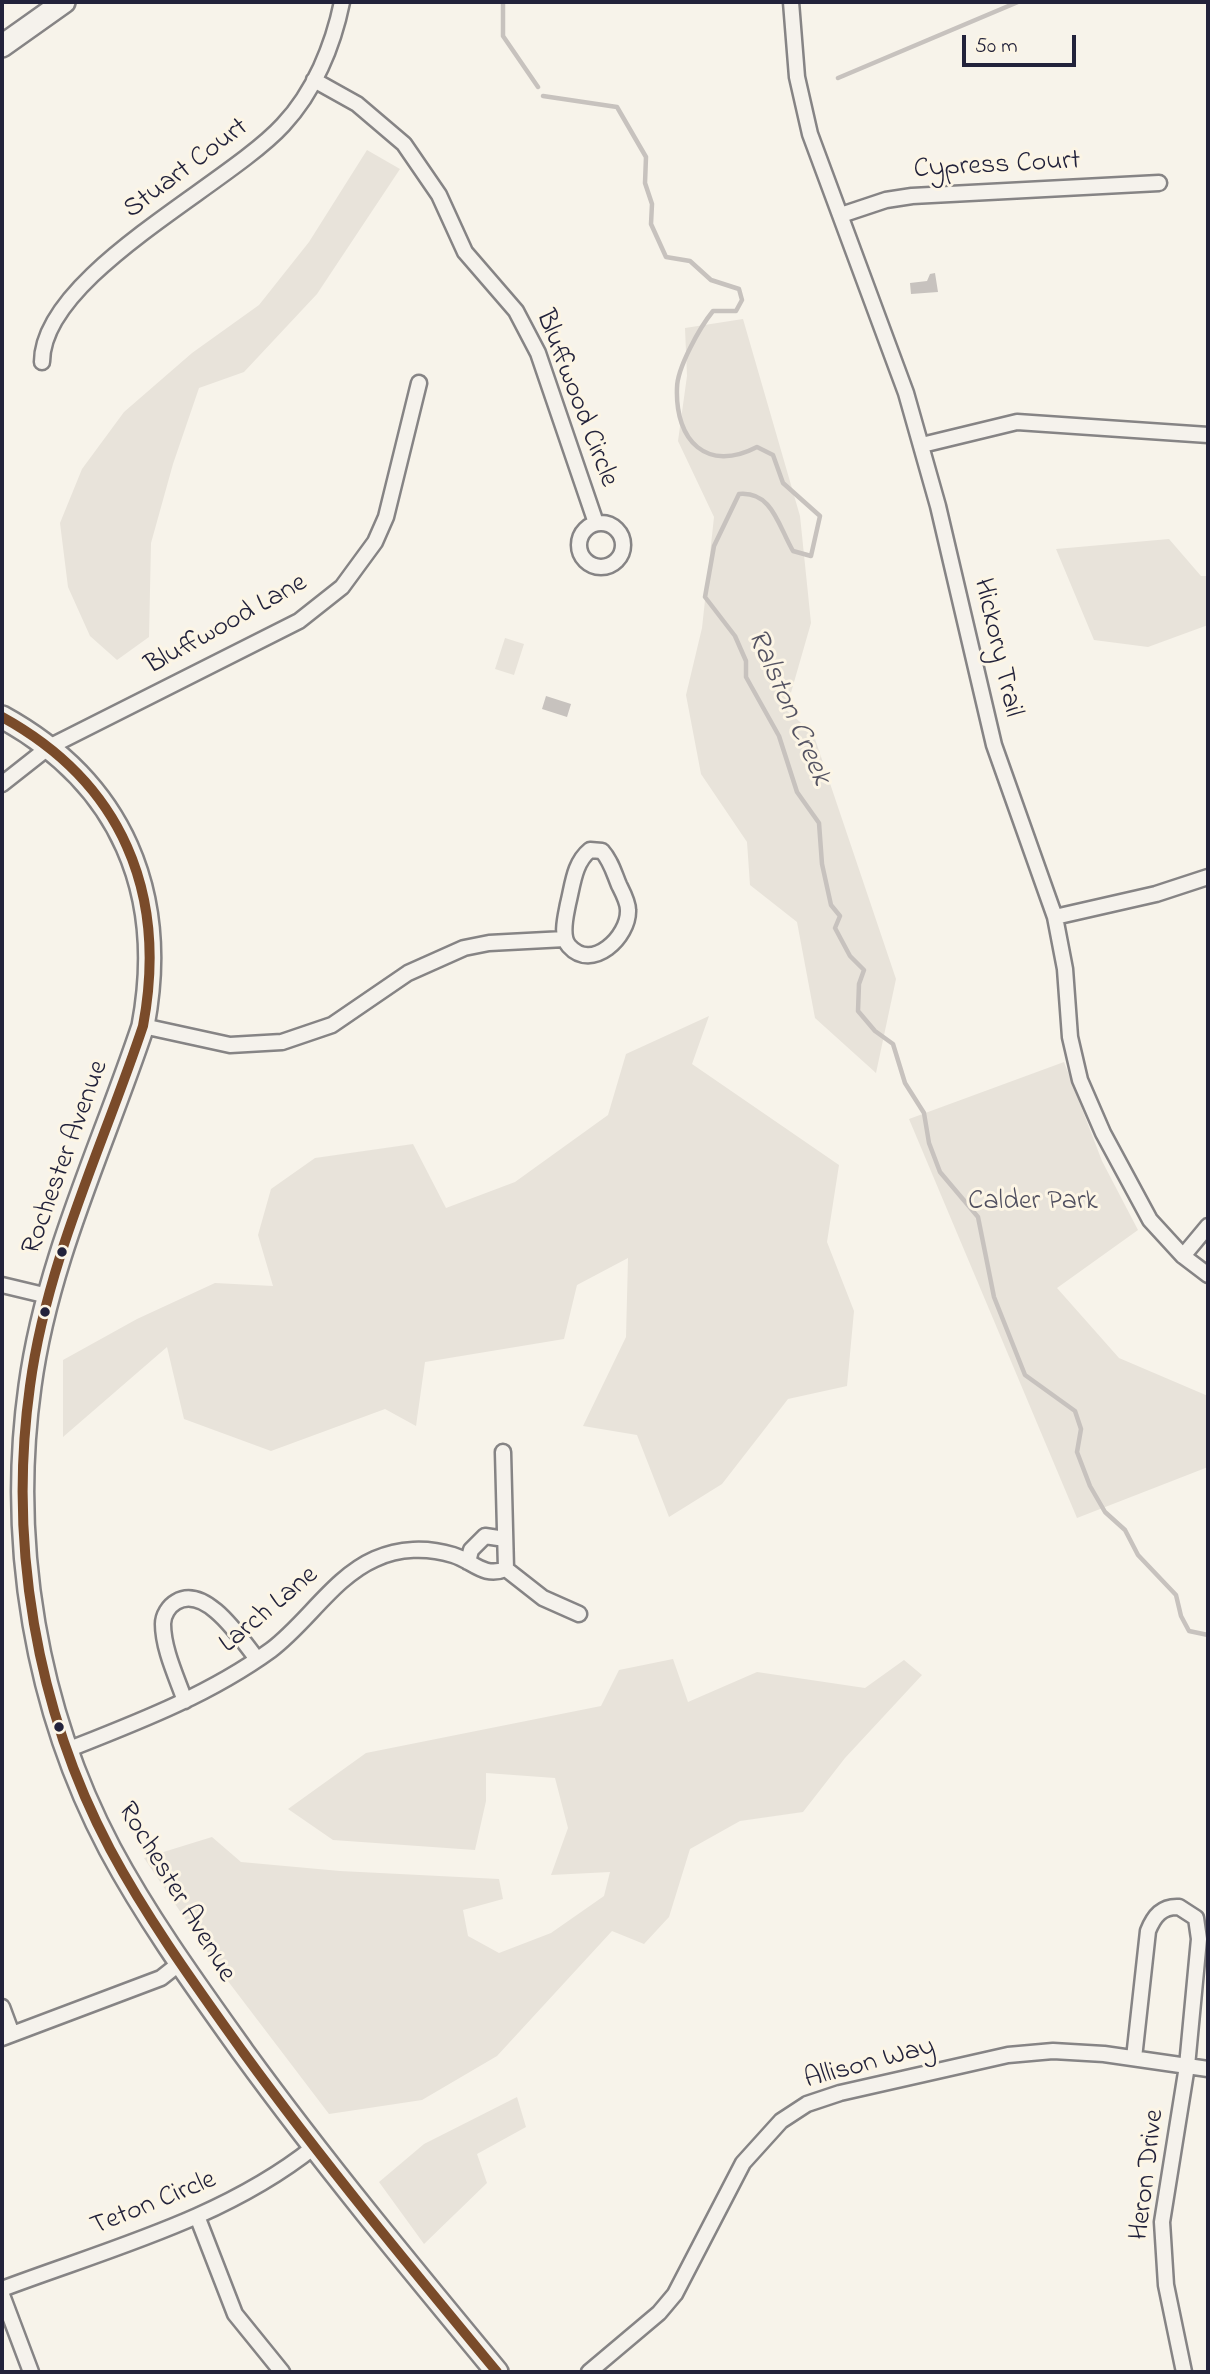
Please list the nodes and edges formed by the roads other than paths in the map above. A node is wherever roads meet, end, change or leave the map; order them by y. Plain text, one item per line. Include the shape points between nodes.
1 (64, 2) edge
2 (342, 2) edge
3 (792, 2) edge
4 (2, 46) edge
5 (314, 80) junction
6 (1159, 183) dead end
7 (841, 215) junction
8 (42, 362) dead end
9 (419, 383) dead end
10 (1208, 435) edge
11 (922, 445) junction
12 (596, 523) dead end
13 (2, 717) edge
14 (49, 747) junction
15 (2, 784) edge
16 (1208, 877) edge
17 (1055, 917) junction
18 (565, 939) junction
19 (143, 1026) junction
20 (1208, 1226) edge
21 (1183, 1256) junction
22 (1208, 1275) edge
23 (2, 1285) edge
24 (48, 1296) junction
25 (503, 1452) dead end
26 (505, 1539) junction
27 (468, 1562) junction
28 (506, 1569) junction
29 (579, 1614) dead end
30 (257, 1659) junction
31 (185, 1701) junction
32 (67, 1750) junction
33 (180, 1964) junction
34 (2, 2007) edge
35 (7, 2036) edge
36 (1134, 2058) junction
37 (1187, 2066) junction
38 (1208, 2069) edge
39 (314, 2147) junction
40 (197, 2216) junction
41 (2, 2290) edge
42 (2, 2295) edge
43 (31, 2372) edge
44 (282, 2372) edge
45 (497, 2372) edge
46 (589, 2372) edge
47 (1184, 2372) edge

1 - 4 main road
2 - 5 street, Stuart Court via 326,57
3 - 7 street, Hickory Trail via 803,110
5 - 8 street, Stuart Court via 285,124 264,144 146,230 77,292 46,335
5 - 12 street, Bluffwood Circle via 357,104 404,144 439,195 465,252 516,311 538,353
6 - 7 street, Cypress Court via 912,196
7 - 11 street, Hickory Trail
9 - 14 street, Bluffwood Lane via 386,517 375,542 342,587 299,621
10 - 11 street via 1017,422
11 - 17 street, Hickory Trail via 994,745
13 - 14 main road, Rochester Avenue
14 - 15 street, Bluffwood Lane
14 - 19 main road, Rochester Avenue via 105,807 140,881 152,962
16 - 17 street
17 - 21 street, Hickory Trail via 1080,1080 1150,1220
18 - 18 street via 579,953 598,953 612,947 626,925 625,898 602,851 590,850 576,869
18 - 19 street via 464,948 408,973 332,1025 282,1042 230,1045
19 - 24 main road, Rochester Avenue via 78,1199
20 - 21 street
21 - 22 street, Hickory Trail
23 - 24 street
24 - 32 main road, Rochester Avenue via 24,1439 25,1547 40,1653
25 - 26 street
26 - 27 street via 485,1536 471,1550
26 - 28 street
27 - 28 street, Larch Lane via 488,1572
27 - 30 street, Larch Lane via 454,1555 414,1550 374,1559 351,1574 296,1630
28 - 29 street via 543,1598
30 - 31 street, Larch Lane
30 - 31 street via 211,1605 189,1598 179,1600 170,1606 163,1624
31 - 32 street, Larch Lane
32 - 33 main road, Rochester Avenue via 109,1847
33 - 35 street via 161,1978
33 - 39 main road, Rochester Avenue
34 - 35 street
36 - 37 street, Allison Way
36 - 37 street, Heron Drive via 1148,1931 1153,1917 1162,1910 1179,1907 1189,1911 1199,1928
36 - 46 street, Allison Way via 1053,2050 1008,2056 807,2104 781,2121 743,2163 675,2294
37 - 38 street, Allison Way
37 - 47 street, Heron Drive via 1162,2222 1166,2285
39 - 40 street, Teton Circle via 244,2195
39 - 45 main road, Rochester Avenue
40 - 41 street, Teton Circle
40 - 44 street via 234,2314
42 - 43 street

